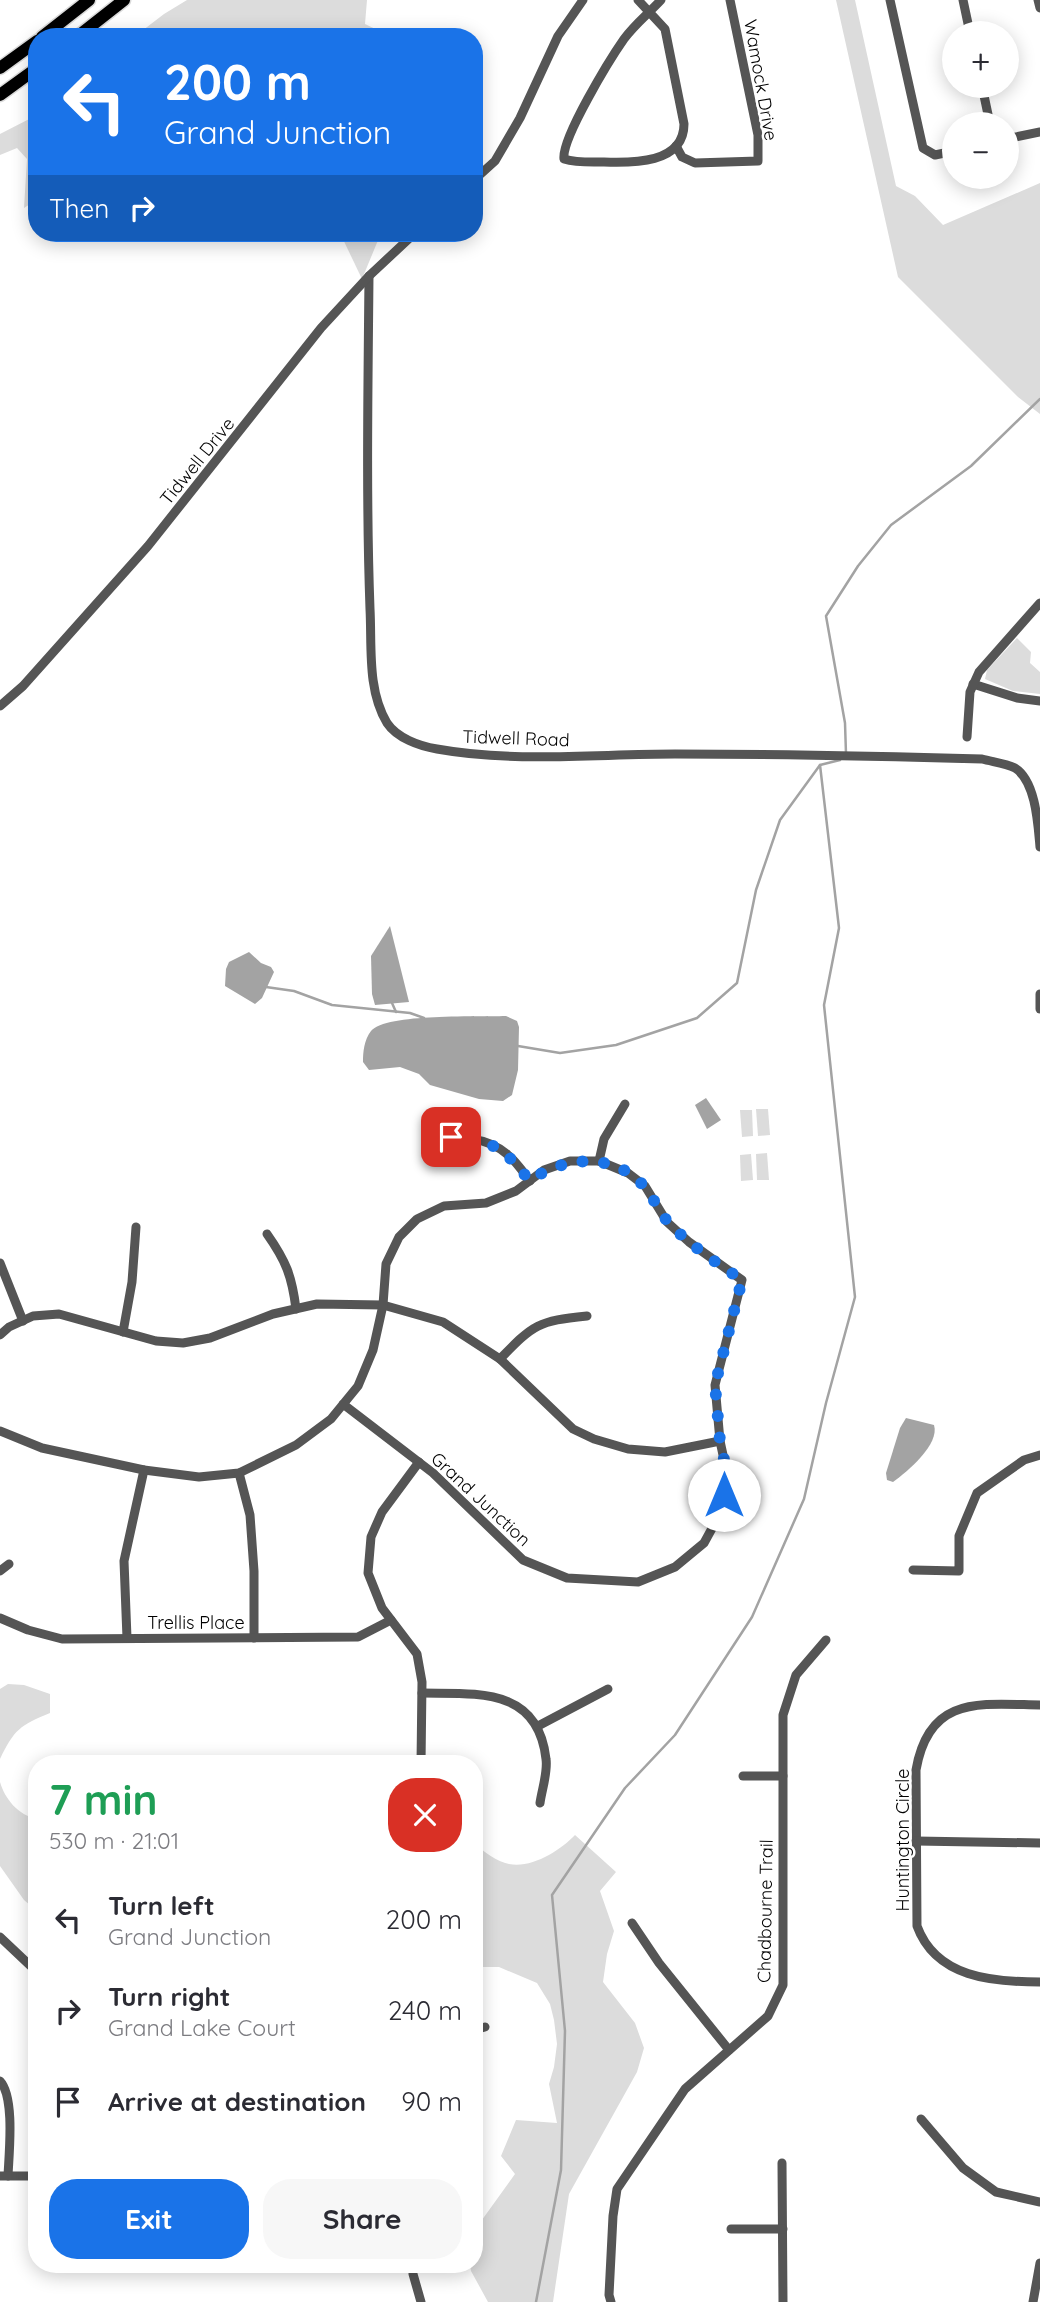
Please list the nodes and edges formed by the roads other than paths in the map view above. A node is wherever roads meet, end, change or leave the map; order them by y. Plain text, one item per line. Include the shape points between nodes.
1 (89, 0) edge
2 (124, 0) edge
3 (583, 0) edge
4 (638, 0) edge
5 (662, 0) edge
6 (730, 0) edge
7 (890, 0) edge
8 (963, 0) edge
9 (1038, 0) edge
10 (1040, 8) edge
11 (650, 12) junction
12 (967, 21) edge
13 (53, 28) edge
14 (89, 28) edge
15 (28, 48) edge
16 (0, 68) edge
17 (28, 75) edge
18 (0, 95) edge
19 (1040, 132) edge
20 (1019, 136) edge
21 (676, 146) junction
22 (942, 153) edge
23 (483, 172) edge
24 (405, 242) edge
25 (369, 276) junction
26 (1040, 603) edge
27 (973, 684) junction
28 (1040, 701) edge
29 (0, 706) edge
30 (967, 737) dead end
31 (1040, 848) edge
32 (1040, 993) edge
33 (1040, 1009) edge
34 (625, 1104) dead end
35 (433, 1142) dead end
36 (599, 1161) junction
37 (530, 1181) junction
38 (136, 1227) dead end
39 (267, 1234) dead end
40 (0, 1263) edge
41 (383, 1305) junction
42 (296, 1309) junction
43 (587, 1316) dead end
44 (23, 1321) junction
45 (123, 1332) junction
46 (0, 1335) edge
47 (500, 1359) junction
48 (343, 1404) junction
49 (0, 1431) edge
50 (720, 1441) junction
51 (1040, 1455) edge
52 (419, 1462) junction
53 (144, 1471) junction
54 (239, 1473) junction
55 (9, 1564) dead end
56 (913, 1570) dead end
57 (0, 1571) edge
58 (0, 1618) edge
59 (391, 1620) junction
60 (254, 1638) junction
61 (127, 1639) junction
62 (826, 1640) dead end
63 (608, 1689) dead end
64 (422, 1693) junction
65 (1040, 1705) edge
66 (538, 1726) junction
67 (421, 1755) edge
68 (743, 1776) dead end
69 (783, 1776) junction
70 (540, 1803) dead end
71 (916, 1841) junction
72 (1040, 1843) edge
73 (632, 1923) dead end
74 (0, 1937) edge
75 (28, 1963) edge
76 (1040, 1982) edge
77 (729, 2050) junction
78 (0, 2081) edge
79 (921, 2119) dead end
80 (782, 2163) dead end
81 (4, 2176) edge
82 (28, 2176) edge
83 (1040, 2202) edge
84 (731, 2229) dead end
85 (783, 2229) junction
86 (1040, 2263) edge
87 (413, 2273) edge
88 (421, 2302) edge
89 (611, 2302) edge
90 (783, 2302) edge
91 (1033, 2302) edge

1 - 13 highway
2 - 14 highway
3 - 23 street via 558,36 495,161
4 - 11 street
5 - 11 street
6 - 21 street, Wamock Drive via 758,135 758,161 695,163 682,157
7 - 22 street via 923,148 934,155
8 - 12 street
9 - 10 street
11 - 21 street via 665,30 684,124
11 - 21 street via 625,37 605,70 565,147 564,159 635,163 654,159
15 - 16 highway
17 - 18 highway
19 - 20 street
24 - 25 street, Tidwell Drive
25 - 29 street, Tidwell Drive via 321,328 148,545
25 - 31 street, Tidwell Road via 368,561 373,661 375,696 393,732 435,749 505,756 982,759 1008,765 1025,778 1036,809
26 - 27 street via 983,665
27 - 28 street
27 - 30 street
32 - 33 street
34 - 36 street via 604,1139
35 - 37 street via 451,1137 483,1140 508,1154
36 - 37 street, Grand Junction via 570,1161 544,1170
36 - 50 street, Grand Junction via 645,1186 667,1222 742,1280 715,1385
37 - 41 street, Grand Junction via 486,1203 444,1206 417,1219 399,1237 386,1264
38 - 45 street
39 - 42 street via 285,1261
40 - 44 street
41 - 42 street via 317,1304
41 - 47 street via 443,1322
41 - 48 street, Grand Junction via 373,1350 358,1386
42 - 45 street via 183,1343
43 - 47 street via 549,1320 526,1332
44 - 45 street via 59,1314
44 - 46 street
47 - 50 street via 573,1429 594,1439 628,1449 665,1452
48 - 52 street, Grand Junction
48 - 54 street, Grand Junction via 296,1445
49 - 53 street, Grand Junction via 43,1448
50 - 52 street, Grand Junction via 728,1478 721,1512 704,1544 675,1567 638,1582 567,1578 523,1560
51 - 56 street via 1024,1460 977,1493 959,1536 959,1571
52 - 59 street via 382,1512 371,1537 369,1573
53 - 54 street, Grand Junction via 199,1477
53 - 61 street via 124,1561
54 - 60 street via 250,1516
55 - 57 street
58 - 61 street, Trellis Place via 62,1639
59 - 60 street, Trellis Place via 358,1637
59 - 64 street via 417,1654
60 - 61 street, Trellis Place
62 - 69 street, Chadbourne Trail via 796,1675 783,1715
63 - 66 street
64 - 66 street via 490,1695 515,1704
64 - 67 street
65 - 71 street, Huntington Circle via 980,1704 956,1709 932,1728 916,1770
66 - 70 street via 547,1761
68 - 69 street
69 - 77 street, Chadbourne Trail via 783,1984 768,2016
71 - 72 street
71 - 76 street, Huntington Circle via 917,1926 926,1946 952,1967 973,1976
73 - 77 street
74 - 75 street
77 - 89 street, Chadbourne Trail via 685,2089 617,2189
78 - 81 street via 9,2104
79 - 83 street via 963,2168 996,2192
80 - 85 street
81 - 82 street
84 - 85 street
85 - 90 street
86 - 91 street
87 - 88 street

